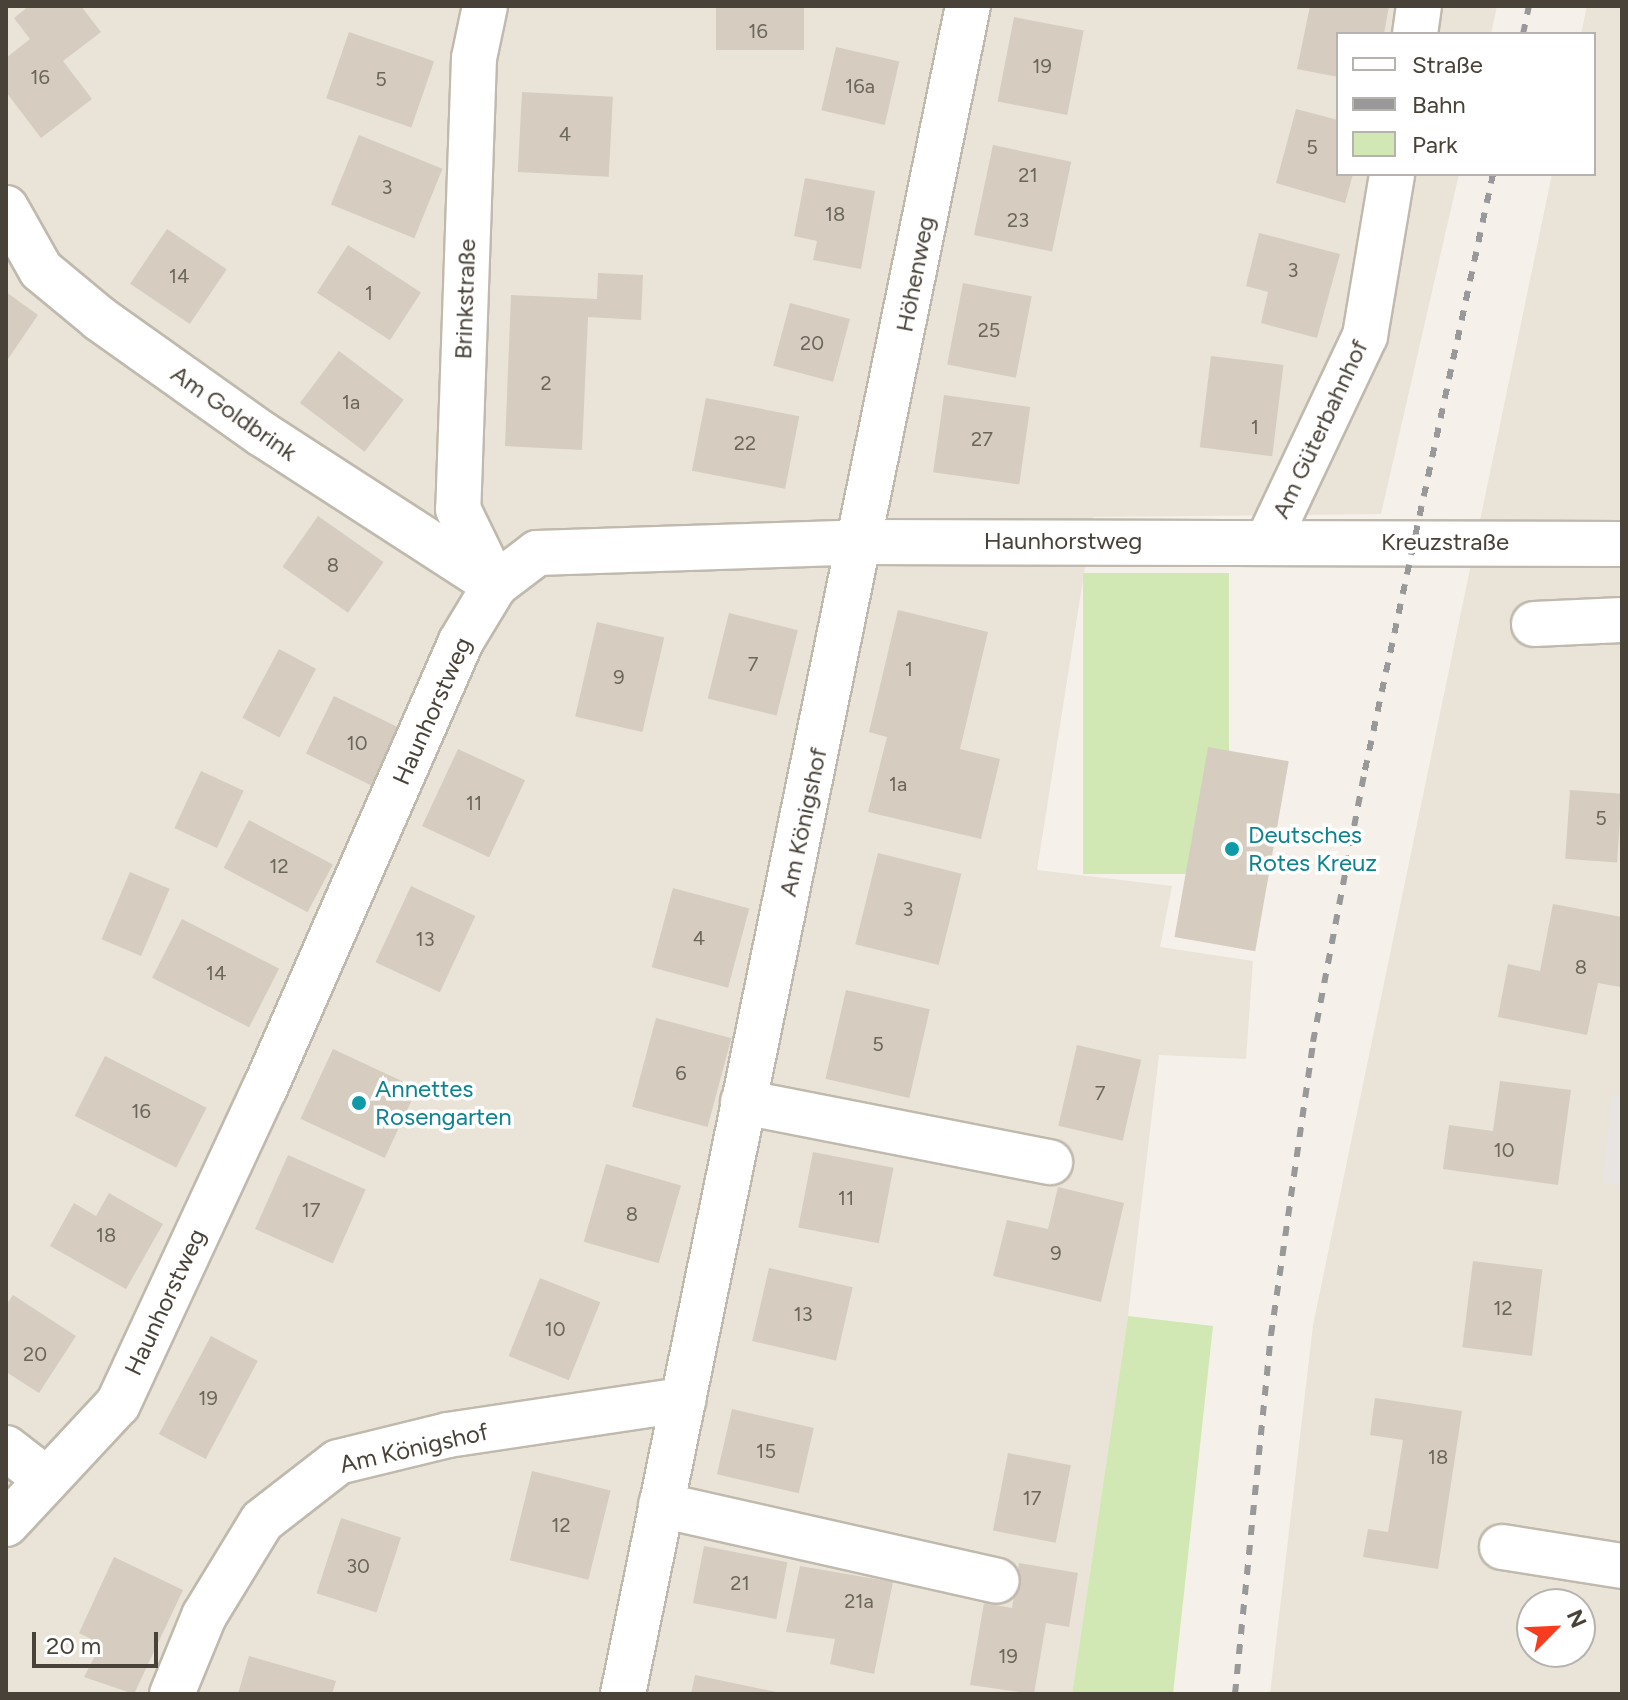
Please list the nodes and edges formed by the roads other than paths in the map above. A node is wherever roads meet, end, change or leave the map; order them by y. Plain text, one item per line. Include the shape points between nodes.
1 (485, 6) edge
2 (968, 6) edge
3 (1419, 6) edge
4 (1415, 32) edge
5 (1392, 176) edge
6 (6, 208) edge
7 (1268, 541) junction
8 (862, 542) junction
9 (1622, 544) edge
10 (495, 585) junction
11 (1622, 620) edge
12 (1534, 624) dead end
13 (743, 1102) junction
14 (1050, 1162) dead end
15 (683, 1400) junction
16 (6, 1448) edge
17 (46, 1479) junction
18 (661, 1505) junction
19 (6, 1524) edge
20 (1502, 1547) dead end
21 (1622, 1566) edge
22 (997, 1581) dead end
23 (172, 1694) edge
24 (623, 1694) edge

1 - 10 street, Brinkstraße via 474,58 458,509
2 - 8 street, Höhenweg
3 - 4 street
5 - 7 street, Am Güterbahnhof via 1365,336
6 - 10 street, Am Goldbrink via 41,270 100,319 262,434
7 - 8 street, Haunhorstweg
7 - 9 street, Kreuzstraße
8 - 10 street, Haunhorstweg via 537,553
8 - 13 street, Am Königshof
10 - 17 street, Haunhorstweg via 460,643 265,1088 118,1404
11 - 12 street
13 - 14 street
13 - 15 street, Am Königshof
15 - 18 street, Am Königshof
15 - 23 street, Am Königshof via 448,1435 338,1462 262,1521 204,1616
16 - 17 street
17 - 19 street, Haunhorstweg
18 - 22 street
18 - 24 street, Am Königshof
20 - 21 street

